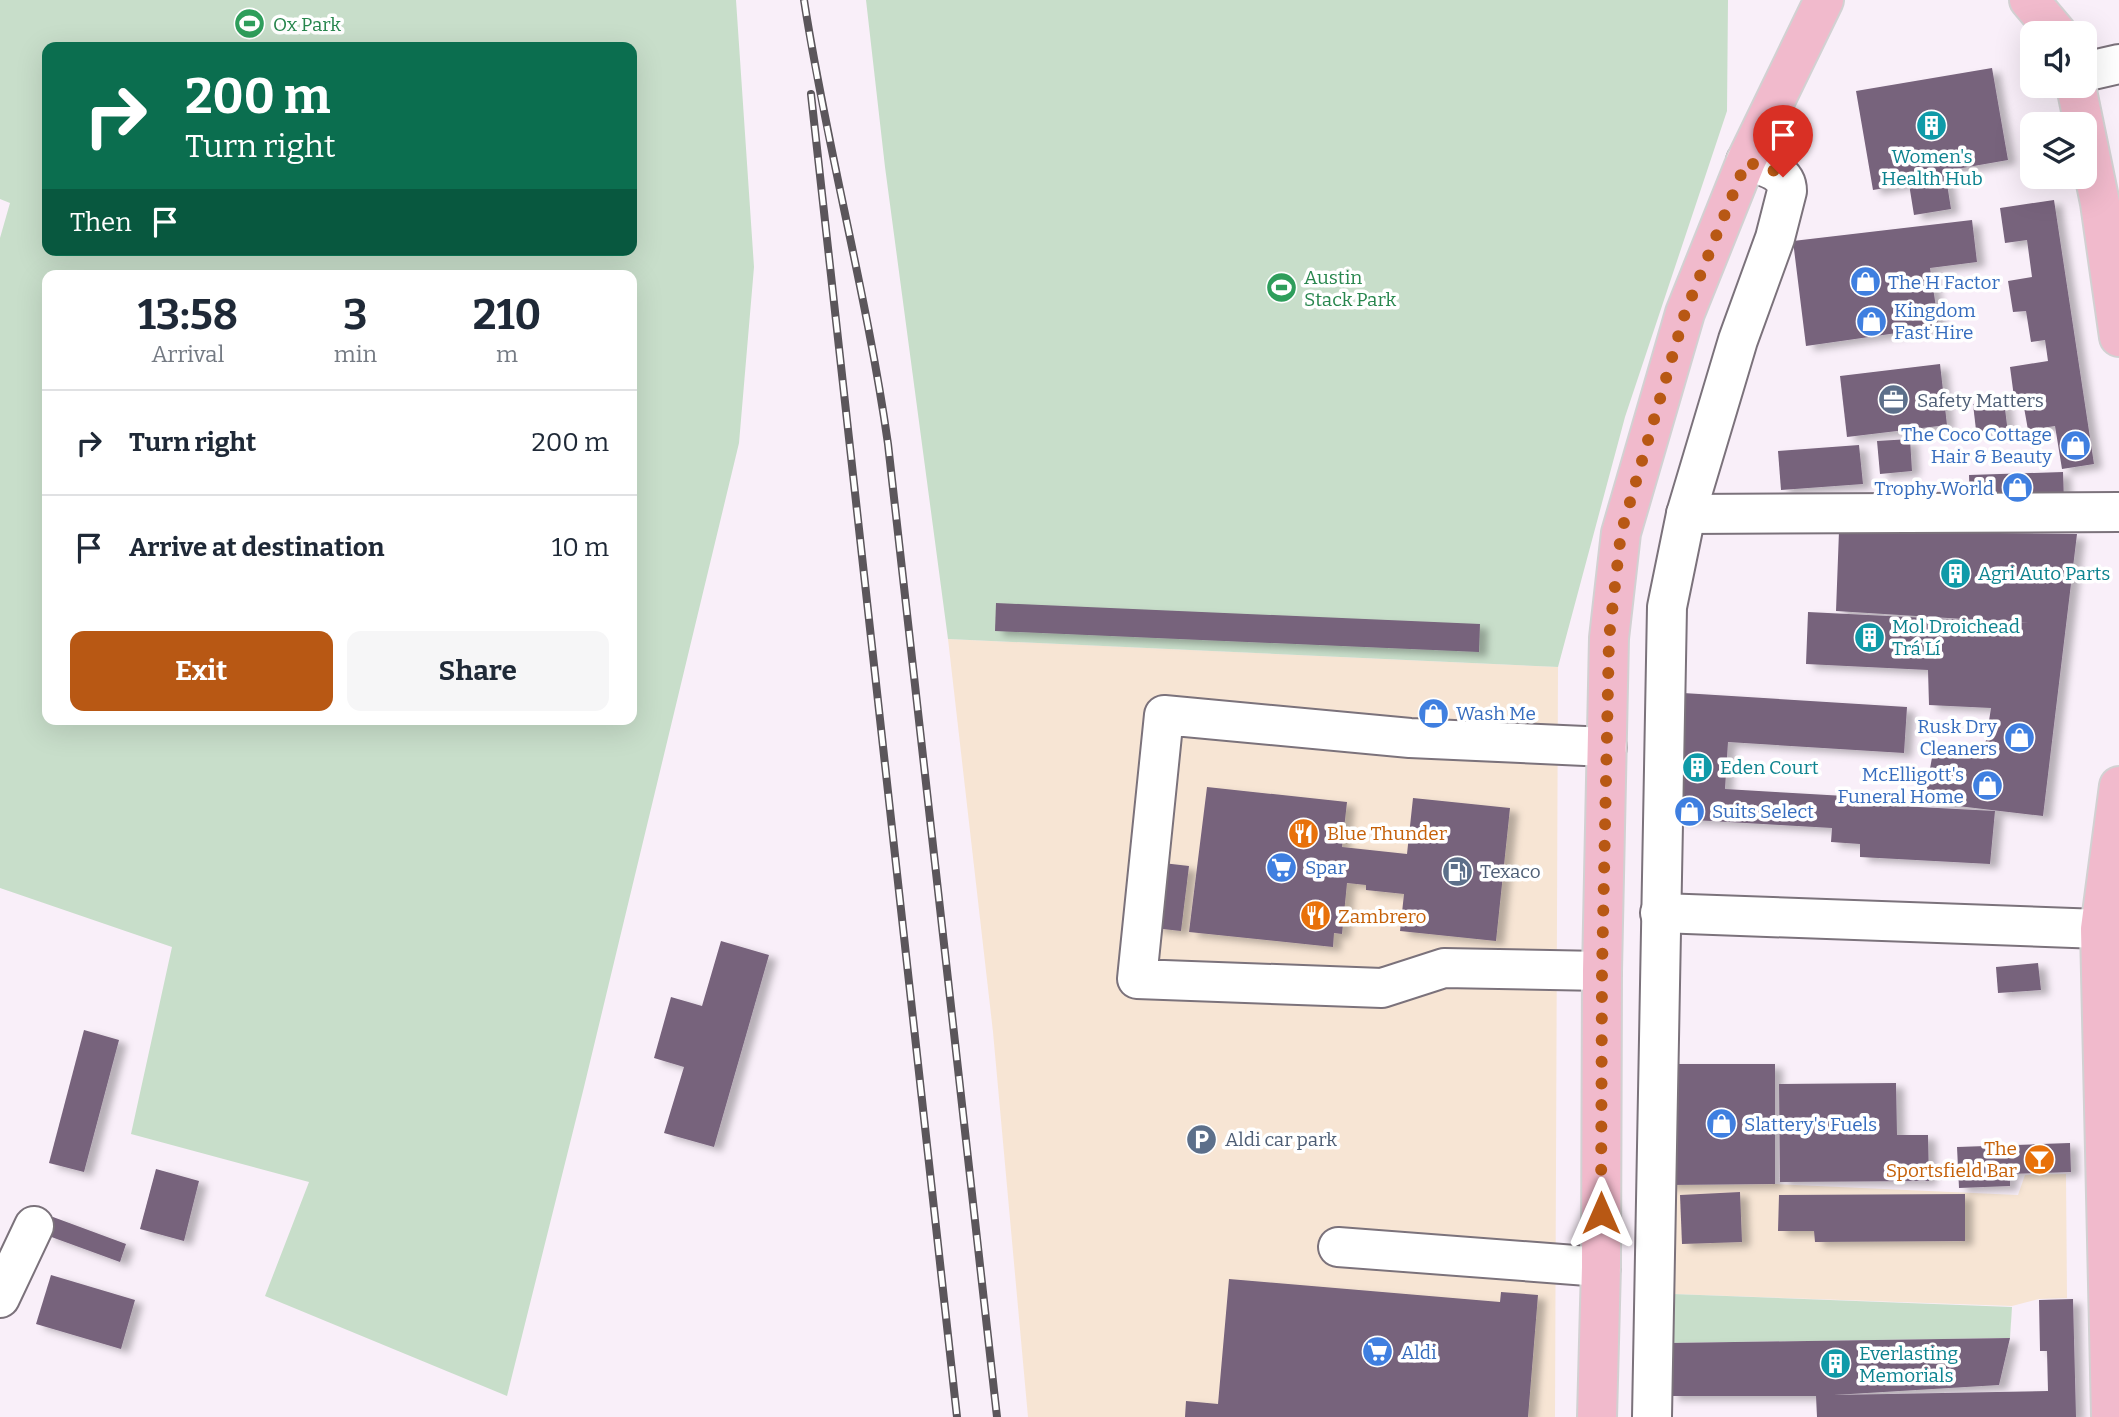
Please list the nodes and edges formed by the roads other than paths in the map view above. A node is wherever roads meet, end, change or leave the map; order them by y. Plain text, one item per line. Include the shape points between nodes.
1 (1824, 0) edge
2 (2029, 0) edge
3 (2055, 0) edge
4 (2049, 21) edge
5 (2058, 21) edge
6 (2119, 64) edge
7 (2097, 69) edge
8 (2078, 98) edge
9 (1746, 162) junction
10 (2119, 337) edge
11 (2119, 512) edge
12 (1686, 514) junction
13 (1607, 747) junction
14 (2119, 786) edge
15 (1660, 914) junction
16 (2099, 929) junction
17 (1602, 971) junction
18 (34, 1226) dead end
19 (1338, 1247) dead end
20 (1601, 1267) junction
21 (0, 1298) edge
22 (2113, 1301) edge
23 (1597, 1417) edge
24 (1652, 1417) edge
25 (2111, 1417) edge

1 - 9 main road
2 - 4 main road
3 - 5 main road
6 - 7 street
8 - 10 main road via 2100,203
9 - 12 street via 1783,177 1787,191
9 - 13 main road via 1685,313 1621,533 1609,638
11 - 12 street
12 - 15 street via 1667,607
13 - 17 main road
13 - 17 street via 1410,738 1164,715 1137,979 1382,988 1444,968
14 - 16 main road
15 - 16 street
15 - 24 street
16 - 22 main road
17 - 20 main road
18 - 21 street
19 - 20 street
20 - 23 main road
22 - 25 main road

